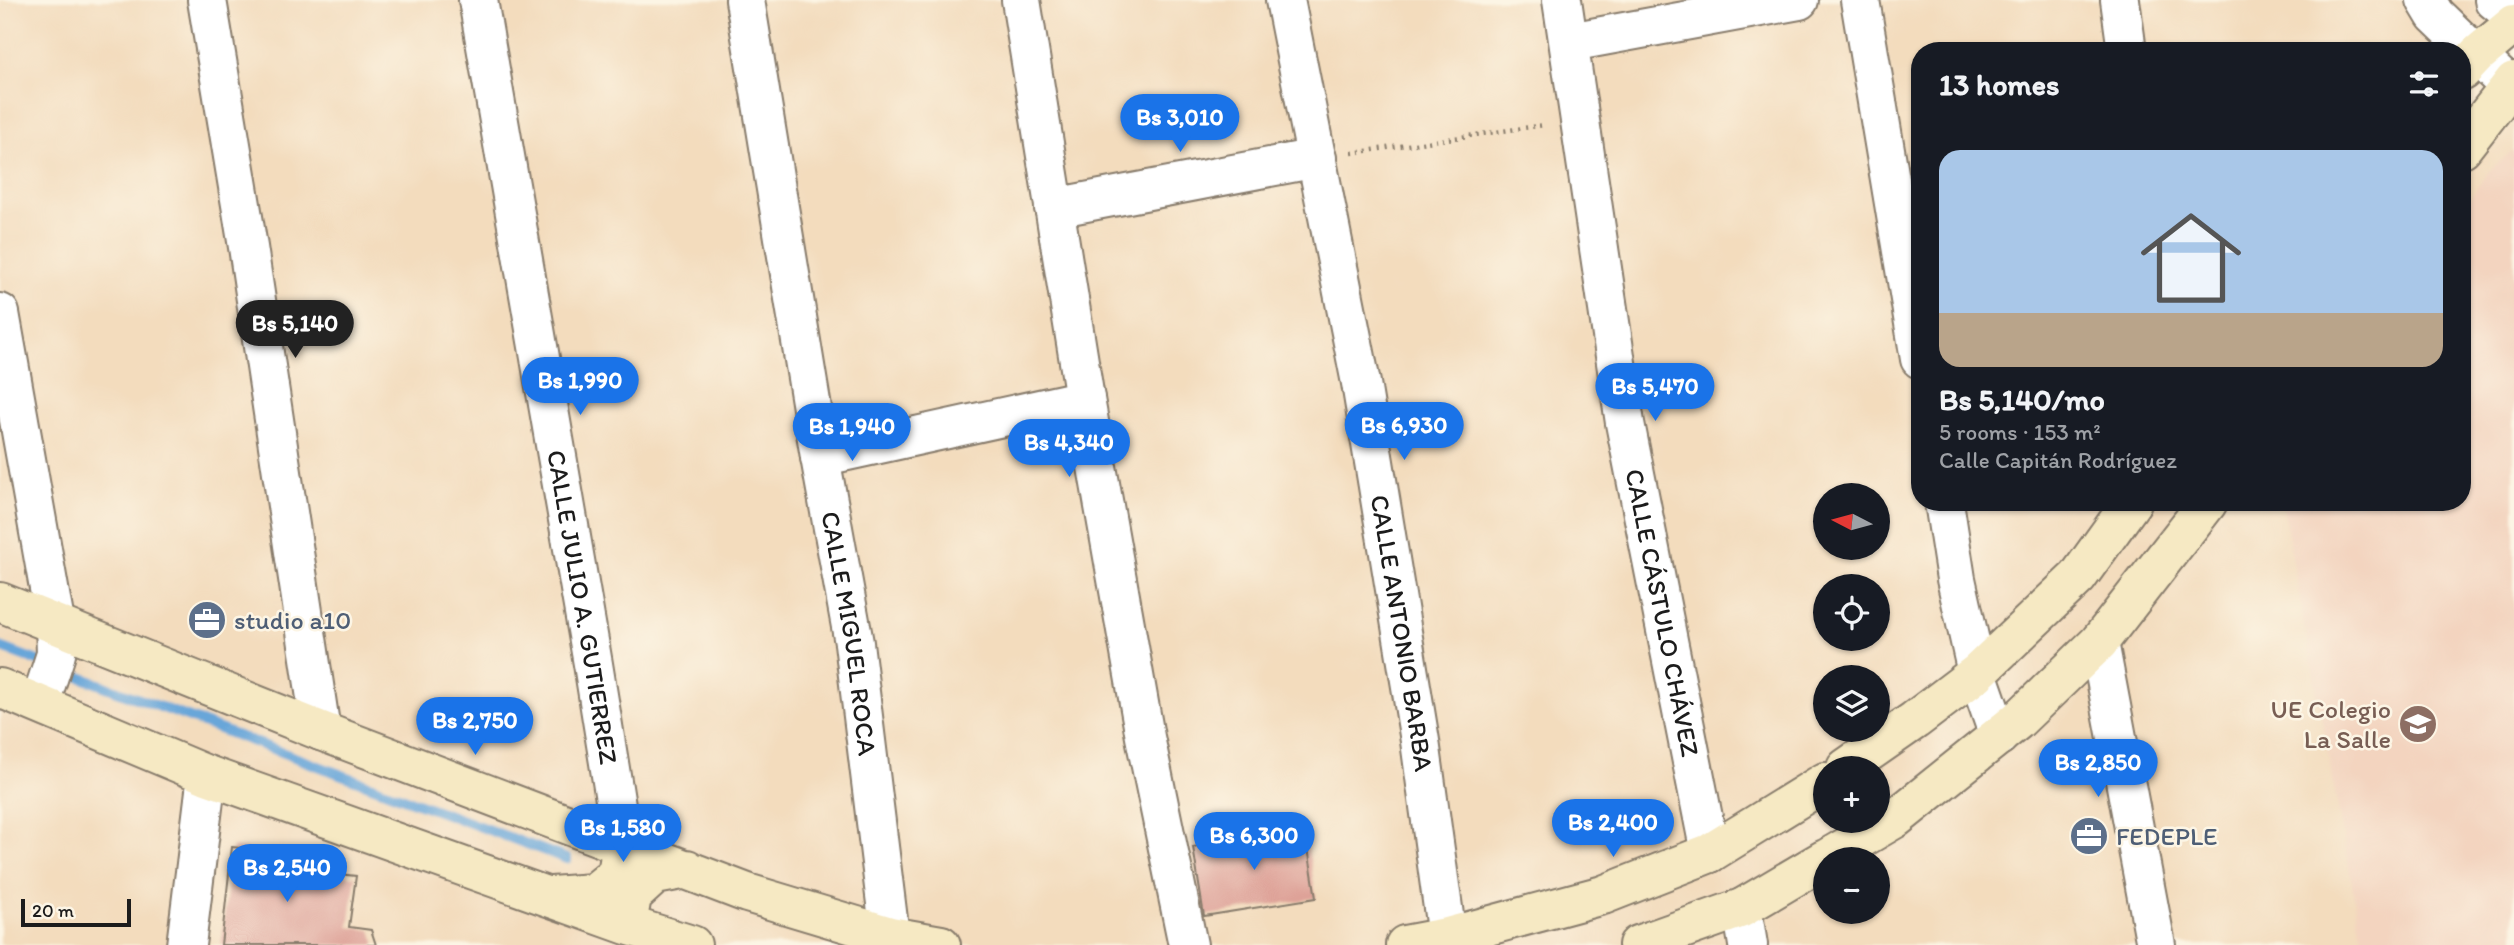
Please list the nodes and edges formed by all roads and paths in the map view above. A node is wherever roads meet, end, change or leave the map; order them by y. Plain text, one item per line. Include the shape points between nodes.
1 (207, 0) edge
2 (478, 0) edge
3 (745, 0) edge
4 (1021, 0) edge
5 (1285, 0) edge
6 (1562, 0) edge
7 (1799, 0) edge
8 (1860, 0) edge
9 (2120, 0) edge
10 (2426, 0) edge
11 (2494, 0) edge
12 (2514, 16) edge
13 (2514, 24) edge
14 (1570, 42) junction
15 (2126, 42) edge
16 (2455, 42) edge
17 (2471, 62) edge
18 (2471, 63) edge
19 (2511, 83) edge
20 (1579, 120) junction
21 (2471, 136) edge
22 (1317, 158) junction
23 (1054, 208) junction
24 (1911, 305) edge
25 (0, 313) edge
26 (1085, 399) junction
27 (820, 457) junction
28 (1945, 511) edge
29 (2126, 511) edge
30 (2201, 511) edge
31 (0, 602) edge
32 (2099, 642) junction
33 (49, 666) junction
34 (1977, 673) junction
35 (0, 688) edge
36 (321, 730) junction
37 (1999, 736) junction
38 (1863, 756) edge
39 (207, 775) junction
40 (1813, 789) edge
41 (622, 843) junction
42 (1846, 847) edge
43 (1710, 853) junction
44 (687, 869) junction
45 (1813, 869) edge
46 (549, 897) junction
47 (1745, 927) edge
48 (626, 935) edge
49 (890, 936) junction
50 (1447, 937) junction
51 (186, 945) edge
52 (692, 945) edge
53 (941, 945) edge
54 (1188, 945) edge
55 (1405, 945) edge
56 (1638, 945) edge
57 (2156, 945) edge

1 - 36 street
2 - 41 street, CALLE JULIO A. GUTIERREZ
3 - 27 street, CALLE MIGUEL ROCA
4 - 23 street
5 - 22 street, CALLE ANTONIO BARBA
6 - 14 street, CALLE CÁSTULO CHÁVEZ
7 - 14 street
8 - 24 street
9 - 15 street
10 - 16 street
11 - 12 street
13 - 17 street
14 - 20 street, CALLE CÁSTULO CHÁVEZ
18 - 19 street
19 - 21 street
20 - 22 path
20 - 43 street, CALLE CÁSTULO CHÁVEZ via 1625,423
22 - 23 street
22 - 50 street, CALLE ANTONIO BARBA via 1362,383
23 - 26 street
25 - 33 street
26 - 27 street
26 - 54 street via 1145,737
27 - 49 street, CALLE MIGUEL ROCA via 854,643
28 - 34 street
29 - 34 street via 2078,577
30 - 32 street
31 - 33 street
32 - 37 street
32 - 57 street
33 - 35 street
33 - 36 street
33 - 39 street
34 - 37 street
34 - 38 street
36 - 41 street
37 - 42 street via 1896,818
39 - 46 street
39 - 51 street
40 - 43 street
41 - 44 street
41 - 46 street via 617,874 594,893
43 - 50 street via 1603,895
44 - 48 street via 655,876 632,896
44 - 49 street via 747,893
45 - 47 street
46 - 48 street
47 - 56 street
48 - 52 street
49 - 53 street
50 - 55 street

